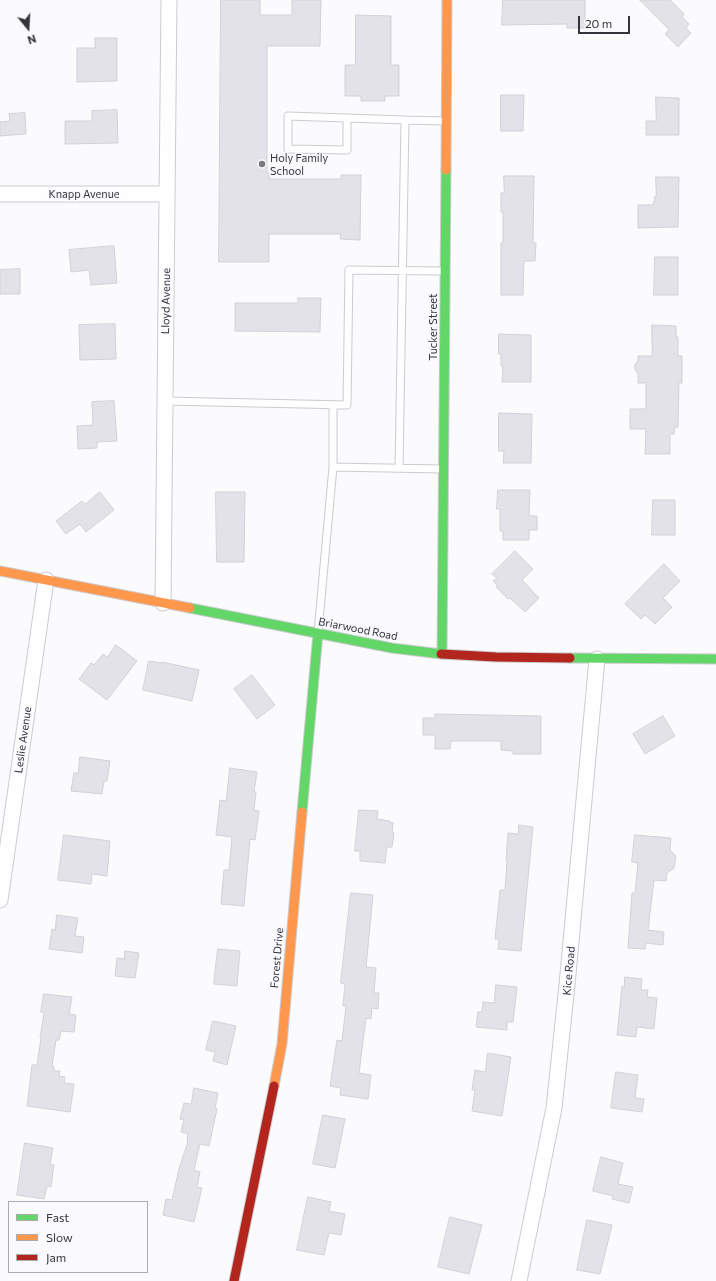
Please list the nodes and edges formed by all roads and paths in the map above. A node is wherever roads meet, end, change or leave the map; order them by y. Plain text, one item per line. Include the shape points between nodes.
1 (169, 0) edge
2 (447, 0) edge
3 (348, 118) junction
4 (405, 120) junction
5 (446, 121) junction
6 (0, 194) edge
7 (167, 194) junction
8 (402, 270) junction
9 (445, 271) junction
10 (165, 401) junction
11 (333, 405) junction
12 (333, 467) junction
13 (399, 468) junction
14 (443, 469) junction
15 (0, 571) edge
16 (46, 580) junction
17 (163, 603) junction
18 (318, 633) junction
19 (442, 654) junction
20 (597, 658) junction
21 (716, 659) edge
22 (0, 900) edge
23 (234, 1281) edge
24 (519, 1281) edge

1 - 7 street, Lloyd Avenue
2 - 5 street, Tucker Street
3 - 3 lane via 288,116 288,149 347,150
3 - 4 lane
4 - 5 lane
4 - 8 lane
5 - 9 street, Tucker Street
6 - 7 street, Knapp Avenue
7 - 10 street, Lloyd Avenue
8 - 9 lane
8 - 11 lane via 349,270 347,405
8 - 13 lane
9 - 14 street, Tucker Street
10 - 11 lane
10 - 17 street, Lloyd Avenue
11 - 12 lane
12 - 13 lane
12 - 18 lane
13 - 14 lane
14 - 19 street, Tucker Street
15 - 16 street, Briarwood Road
16 - 17 street, Briarwood Road
16 - 22 street, Leslie Avenue
17 - 18 street, Briarwood Road
18 - 19 street, Briarwood Road via 392,648
18 - 23 street, Forest Drive via 282,1044
19 - 20 street, Briarwood Road via 496,658
20 - 21 street, Briarwood Road
20 - 24 street, Kice Road via 568,985 554,1108

